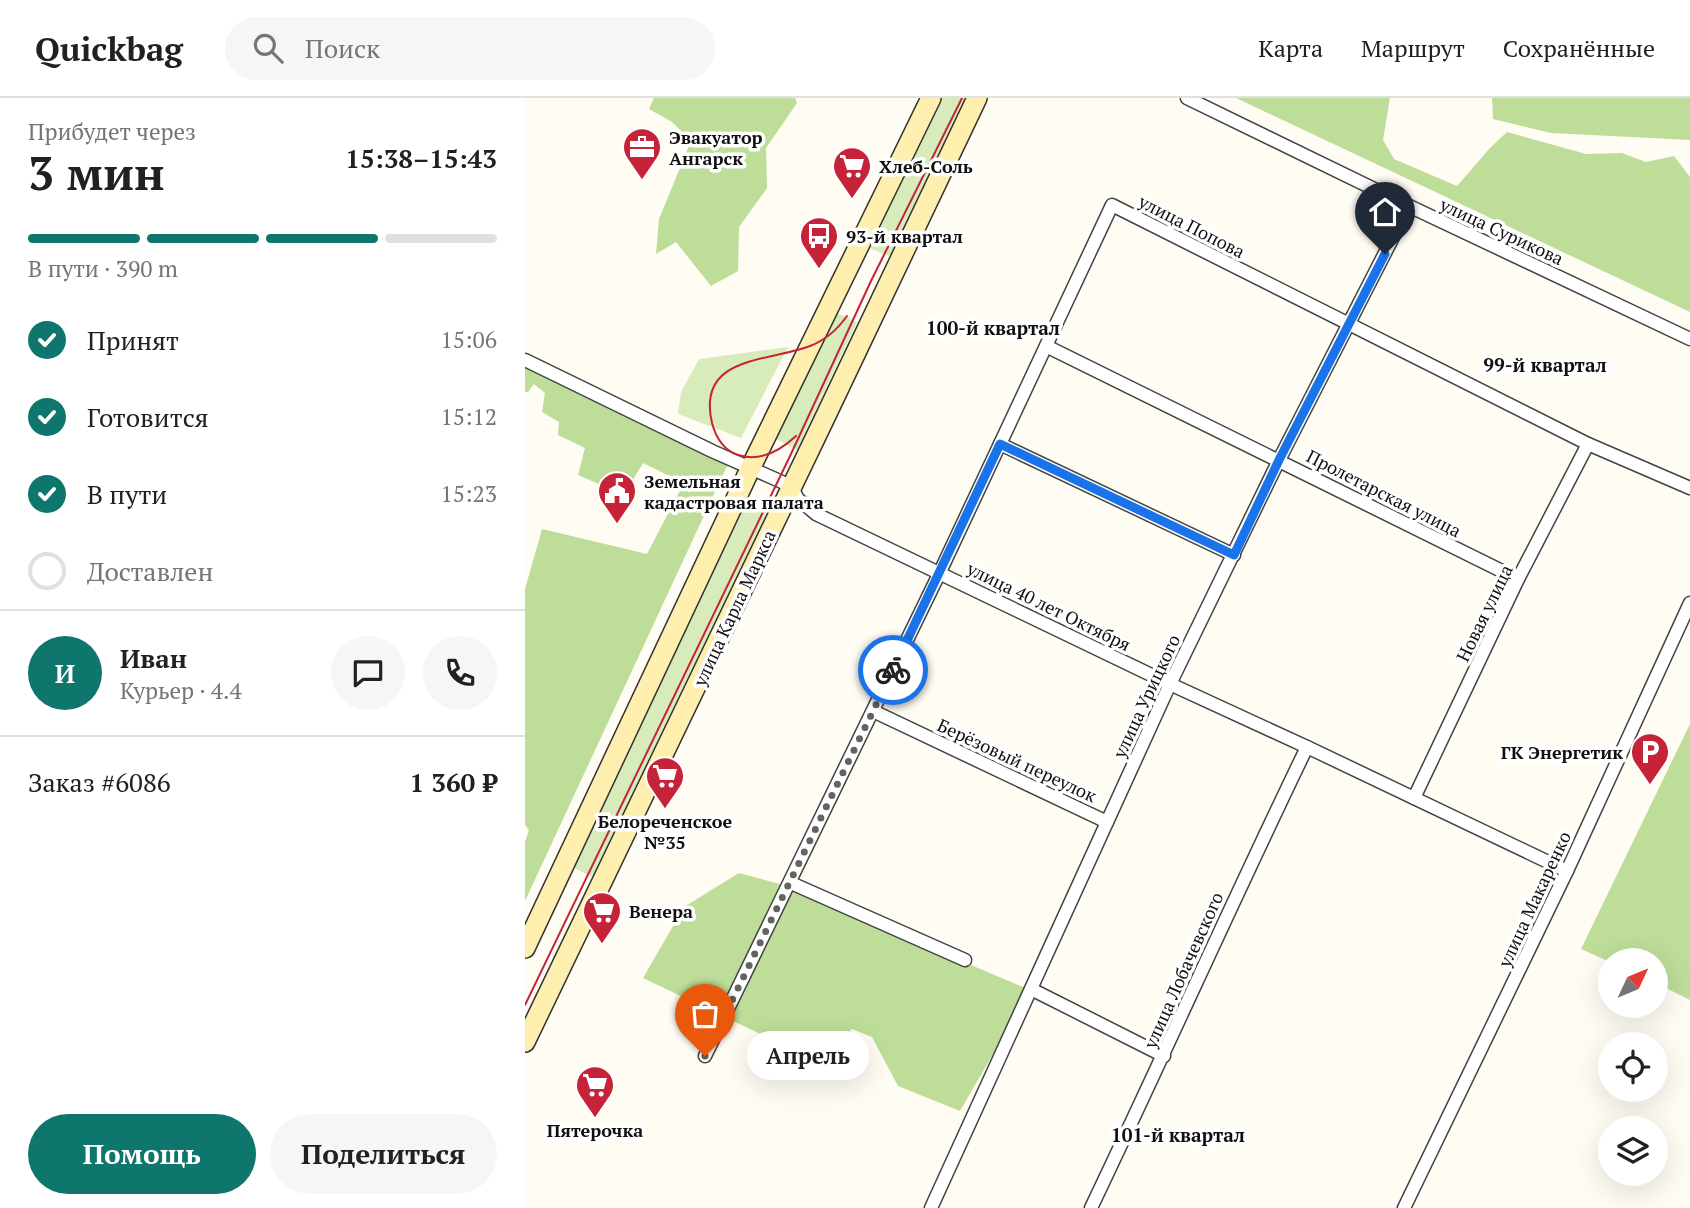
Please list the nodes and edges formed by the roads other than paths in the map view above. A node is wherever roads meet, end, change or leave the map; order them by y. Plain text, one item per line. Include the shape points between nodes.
1 (931, 98) edge
2 (977, 98) edge
3 (1187, 98) edge
4 (1409, 206) junction
5 (1349, 325) junction
6 (1690, 339) edge
7 (1046, 346) junction
8 (525, 360) edge
9 (1000, 444) junction
10 (1588, 444) junction
11 (1279, 460) junction
12 (751, 467) junction
13 (791, 486) junction
14 (1690, 488) edge
15 (1234, 555) junction
16 (940, 572) junction
17 (1518, 579) junction
18 (1690, 603) edge
19 (1170, 684) junction
20 (873, 711) junction
21 (1307, 747) junction
22 (1414, 798) junction
23 (1107, 822) junction
24 (1567, 871) junction
25 (791, 883) junction
26 (525, 948) edge
27 (965, 960) dead end
28 (1031, 989) junction
29 (530, 1018) edge
30 (525, 1042) edge
31 (705, 1056) dead end
32 (1164, 1056) junction
33 (931, 1208) edge
34 (1091, 1208) edge
35 (1404, 1208) edge

1 - 12 street
2 - 13 street, улица Карла Маркса
3 - 4 street, улица Сурикова
4 - 5 street, улица Урицкого
4 - 6 street, улица Сурикова
5 - 7 street, улица Попова via 1112,205
5 - 10 street, улица Попова
5 - 11 street, улица Урицкого
7 - 9 street, улица Попова
7 - 11 street, Пролетарская улица
8 - 12 street, улица 40 лет Октября
9 - 15 street
9 - 16 street, улица Попова
10 - 14 street, улица Попова
10 - 17 street, Новая улица
11 - 15 street, улица Урицкого
11 - 17 street, Пролетарская улица
12 - 13 street, улица 40 лет Октября
12 - 26 street
13 - 16 street, улица 40 лет Октября via 816,514
13 - 29 street, улица Карла Маркса via 733,614
15 - 19 street, улица Урицкого
16 - 19 street, улица 40 лет Октября
16 - 20 street, улица Попова
17 - 22 street, Новая улица
18 - 24 street, улица Макаренко
19 - 21 street, улица 40 лет Октября
19 - 23 street, улица Урицкого
20 - 23 street, Берёзовый переулок
20 - 25 street, улица Попова
21 - 22 street, улица 40 лет Октября
21 - 32 street, улица Лобачевского
22 - 24 street, улица 40 лет Октября
23 - 28 street, улица Урицкого
24 - 35 street, улица Макаренко
25 - 27 street
25 - 31 street, улица Попова
28 - 32 street
28 - 33 street, улица Урицкого
29 - 30 street, улица Карла Маркса
32 - 34 street, улица Лобачевского

